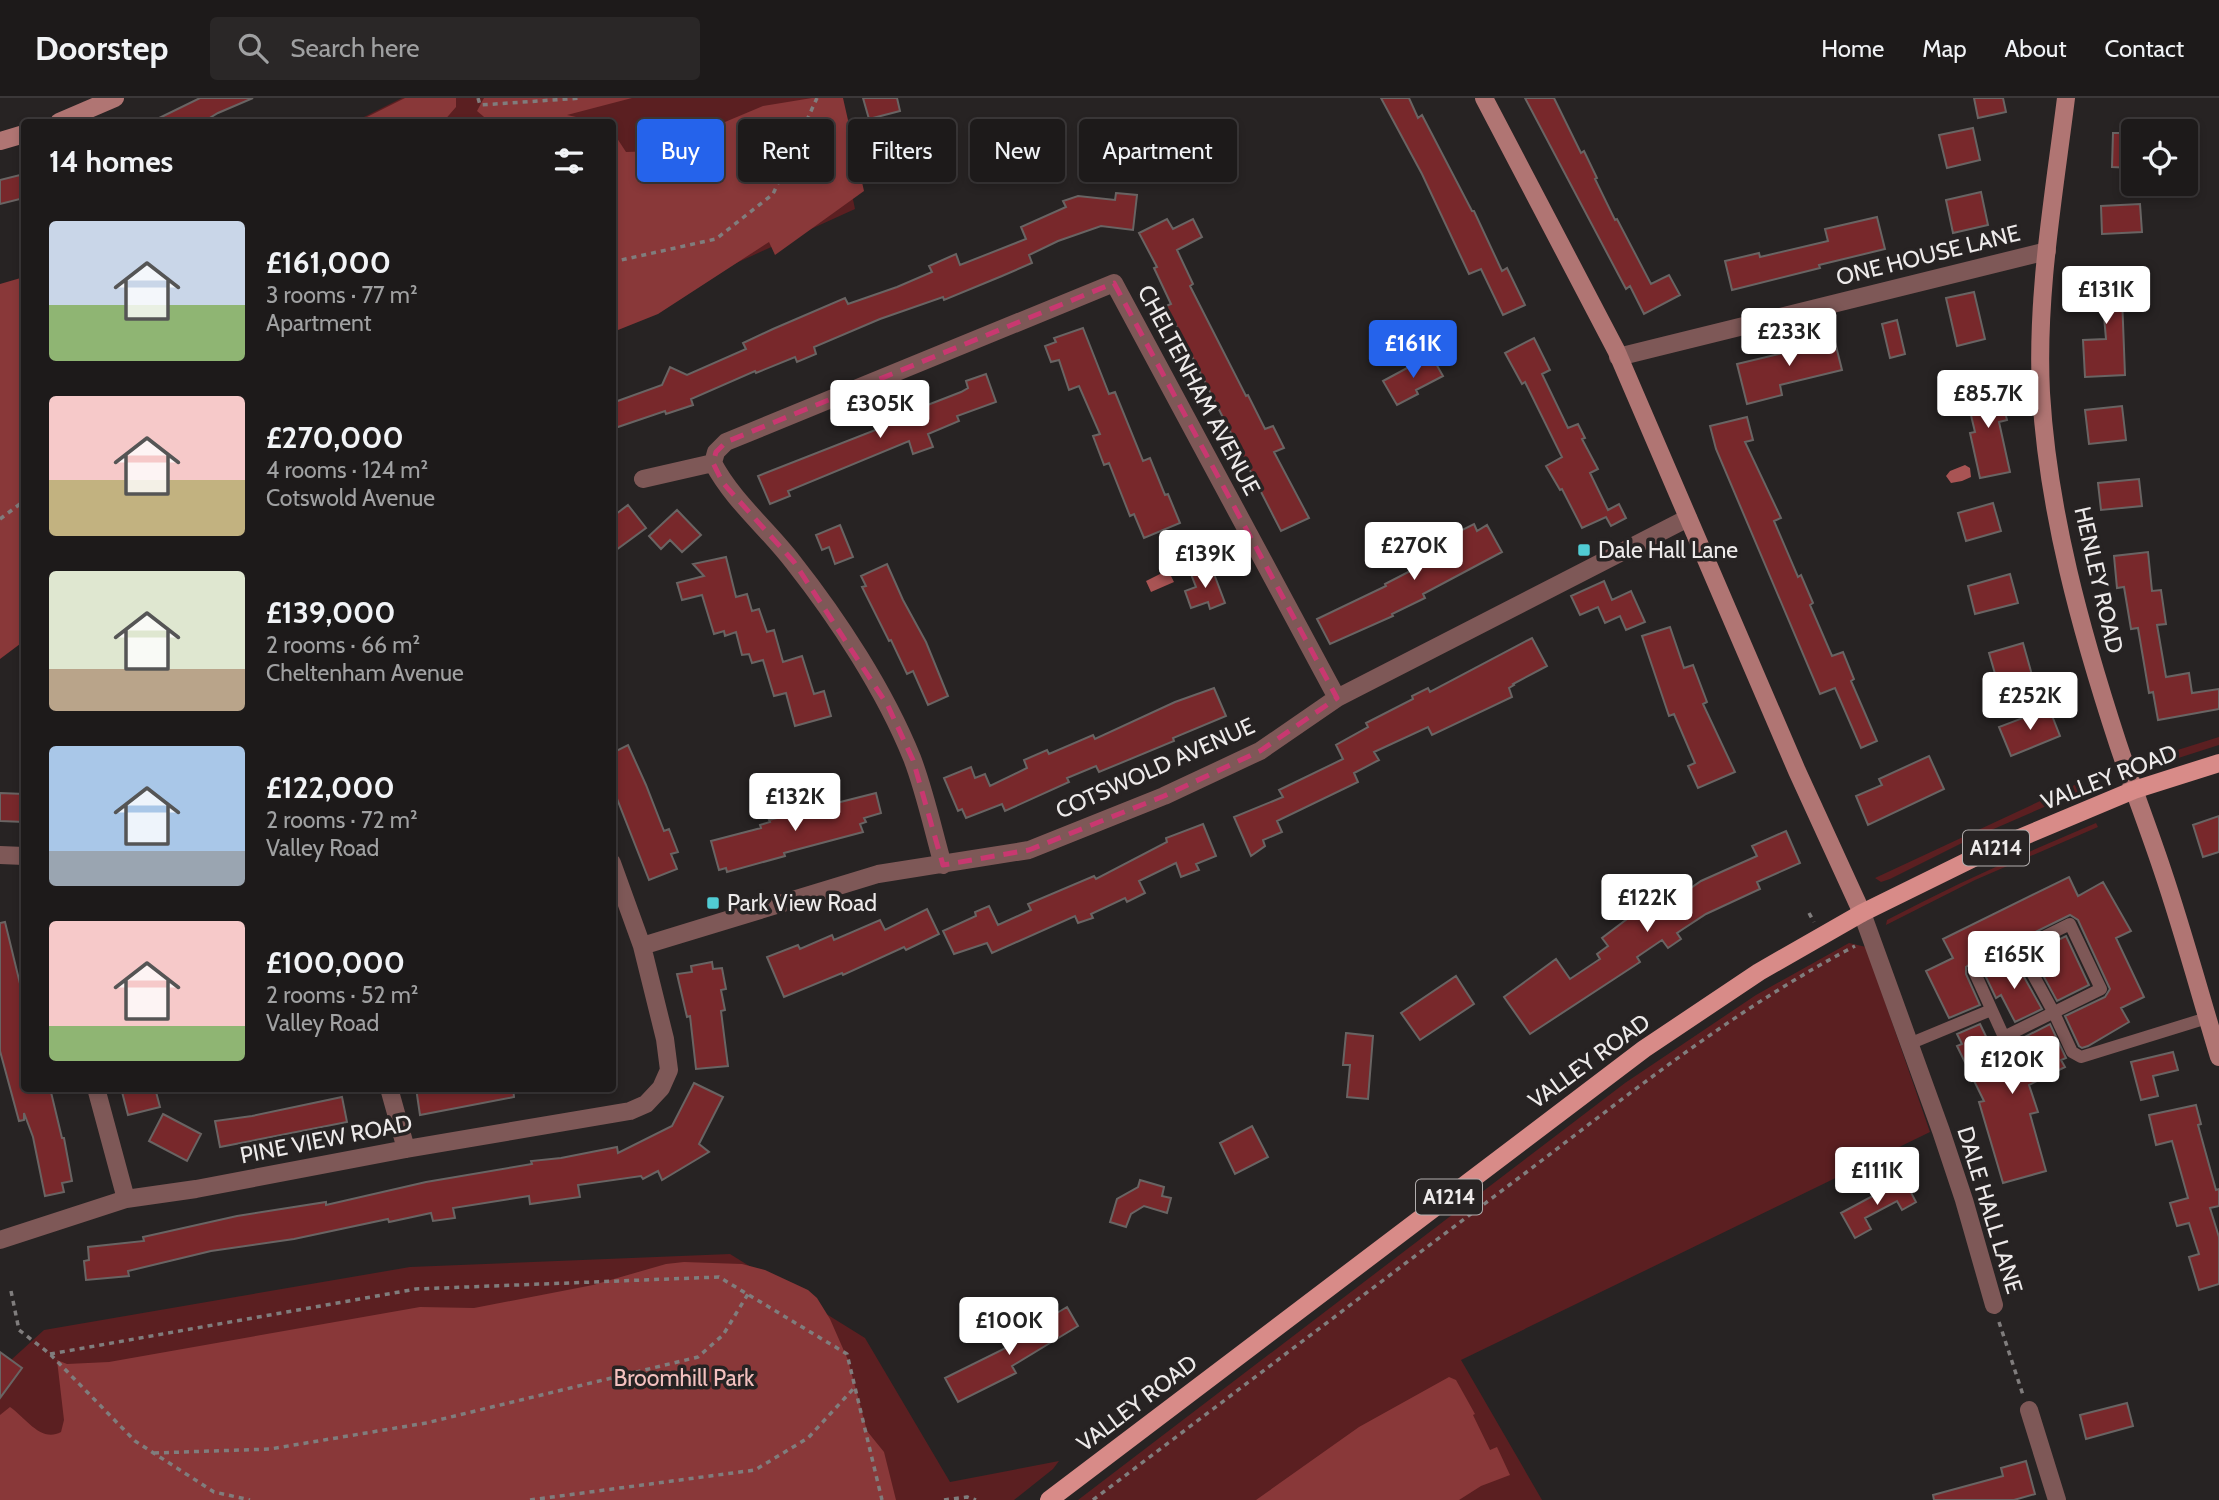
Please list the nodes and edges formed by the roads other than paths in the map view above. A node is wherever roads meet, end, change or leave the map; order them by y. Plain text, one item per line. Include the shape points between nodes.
1 (115, 98) edge
2 (1484, 98) edge
3 (2066, 98) edge
4 (66, 119) edge
5 (21, 135) edge
6 (0, 141) edge
7 (2047, 251) junction
8 (1618, 357) junction
9 (713, 463) junction
10 (643, 479) dead end
11 (1688, 518) junction
12 (1337, 698) junction
13 (2219, 763) edge
14 (2134, 790) junction
15 (0, 855) edge
16 (21, 856) edge
17 (943, 865) junction
18 (616, 874) edge
19 (1862, 913) junction
20 (642, 946) junction
21 (2019, 949) junction
22 (1991, 1010) junction
23 (2054, 1013) junction
24 (2212, 1025) edge
25 (2004, 1037) junction
26 (1909, 1044) junction
27 (2219, 1057) edge
28 (2016, 1072) dead end
29 (97, 1092) edge
30 (390, 1092) edge
31 (406, 1149) junction
32 (125, 1199) junction
33 (0, 1240) edge
34 (1994, 1305) road end
35 (2029, 1410) road end
36 (1049, 1500) edge
37 (2057, 1500) edge

1 - 4 street
2 - 8 street, DALE HALL LANE
3 - 7 street, HENLEY ROAD
5 - 6 street
7 - 8 street, ONE HOUSE LANE
7 - 14 street, HENLEY ROAD via 2041,391 2056,512 2088,649
8 - 11 street, DALE HALL LANE
9 - 10 street
9 - 12 street, CHELTENHAM AVENUE via 726,442 1114,283
9 - 17 street via 723,483 793,562 860,657 913,760
11 - 12 street, COTSWOLD AVENUE
11 - 19 street, DALE HALL LANE
12 - 17 street, COTSWOLD AVENUE via 1260,751 1164,796 1029,850
13 - 14 main road, VALLEY ROAD / A1214
14 - 19 main road, VALLEY ROAD / A1214 via 1986,852
14 - 24 street, HENLEY ROAD
15 - 16 street
17 - 20 street, COTSWOLD AVENUE via 877,874
18 - 20 street
19 - 26 street, DALE HALL LANE
19 - 36 main road, VALLEY ROAD / A1214 via 1759,972 1644,1049
20 - 31 street, PINE VIEW ROAD via 669,1070 646,1104 630,1111
21 - 22 lane via 1973,971
21 - 23 lane
21 - 23 lane via 2070,924 2101,989
22 - 25 lane
22 - 26 lane
23 - 24 lane via 2072,1052 2081,1057
23 - 25 lane
24 - 27 street, HENLEY ROAD
25 - 28 lane
26 - 34 street, DALE HALL LANE via 1964,1200
29 - 32 street
30 - 31 street
31 - 32 street, PINE VIEW ROAD
32 - 33 street, PINE VIEW ROAD
35 - 37 street

